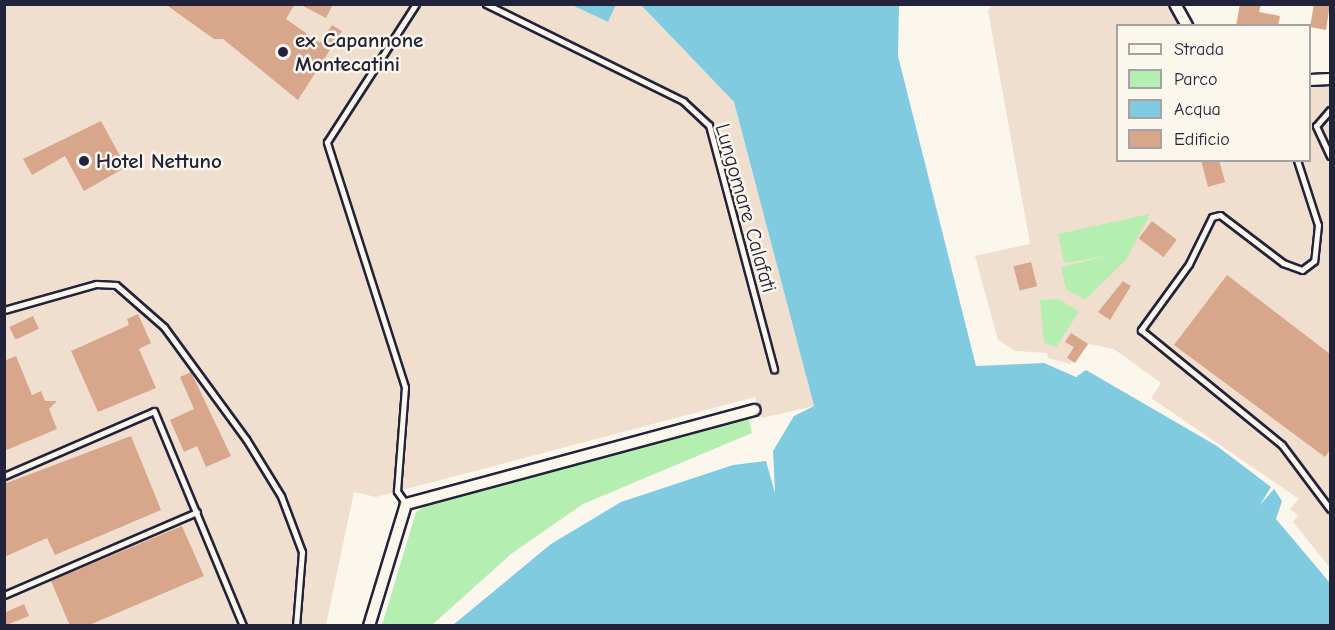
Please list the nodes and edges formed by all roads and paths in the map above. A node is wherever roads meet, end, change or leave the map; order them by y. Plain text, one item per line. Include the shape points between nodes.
1 (416, 4) edge
2 (486, 4) edge
3 (1175, 4) edge
4 (1186, 24) edge
5 (1330, 79) edge
6 (1311, 80) edge
7 (1330, 110) edge
8 (1313, 126) edge
9 (1330, 156) edge
10 (1298, 162) edge
11 (4, 310) edge
12 (774, 369) dead end
13 (755, 410) dead end
14 (4, 476) edge
15 (406, 504) junction
16 (1330, 509) edge
17 (197, 512) junction
18 (4, 595) edge
19 (243, 626) edge
20 (296, 626) edge
21 (369, 626) edge

1 - 15 lane via 327,142 405,387 397,490
2 - 12 lane, Lungomare Calafati via 683,101 708,125
3 - 4 street
5 - 6 street
7 - 8 lane
8 - 9 lane
10 - 16 lane via 1318,225 1319,248 1302,270 1283,263 1220,215 1203,229 1189,264 1141,330 1282,445
11 - 20 lane via 96,284 116,285 164,327 246,439 280,496 303,552
13 - 15 street
14 - 17 lane via 154,411
15 - 21 street
17 - 18 lane
17 - 19 lane

